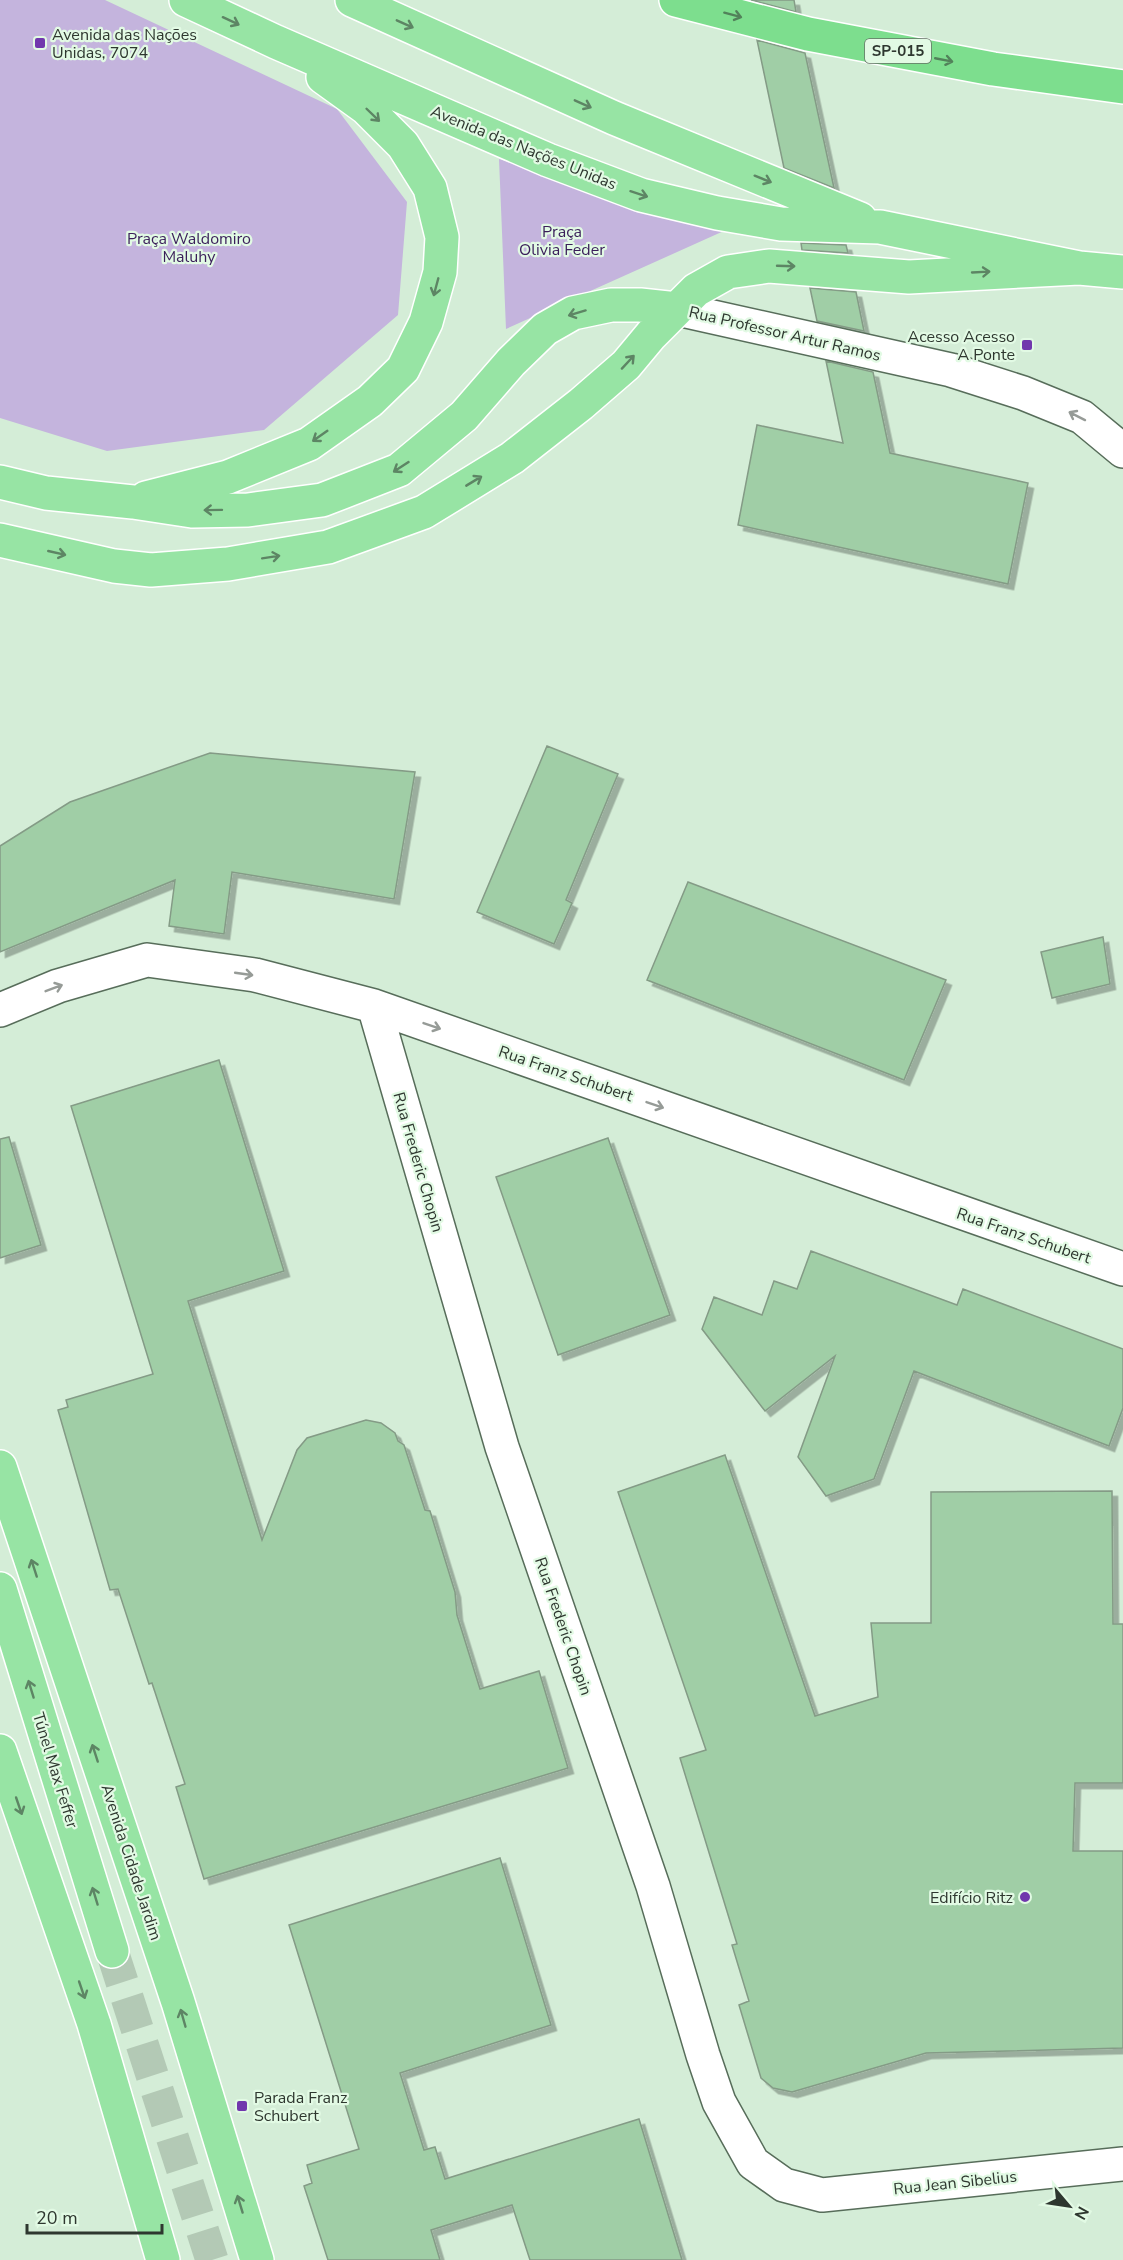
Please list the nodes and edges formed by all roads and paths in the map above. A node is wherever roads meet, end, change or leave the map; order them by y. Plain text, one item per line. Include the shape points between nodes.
1 (186, 0) edge
2 (352, 0) edge
3 (676, 0) edge
4 (276, 42) junction
5 (1123, 87) edge
6 (880, 227) junction
7 (1079, 268) junction
8 (1123, 272) edge
9 (677, 309) junction
10 (1123, 452) edge
11 (0, 482) edge
12 (133, 502) junction
13 (0, 540) edge
14 (374, 1006) junction
15 (0, 1010) edge
16 (1123, 1269) edge
17 (0, 1467) edge
18 (0, 1589) edge
19 (0, 1751) edge
20 (112, 1951) tunnel mouth
21 (94, 2024) junction
22 (1123, 2164) edge
23 (822, 2195) joint
24 (163, 2260) edge
25 (181, 2260) edge
26 (257, 2260) edge

1 -> 4 highway, Avenida das Nações Unidas
2 -> 6 highway, Avenida das Nações Unidas via 614,118
3 -> 5 highway, SP-015 via 808,34 993,69
4 -> 6 highway, Avenida das Nações Unidas via 548,160 641,195 781,224
4 -> 12 highway via 366,108 403,146 430,188 442,237 440,272 426,322 403,369 370,401 309,444 228,477
6 - 7 highway, Avenida das Nações Unidas
7 - 8 highway
9 -> 7 highway via 696,290 728,272 769,266 909,277
10 -> 9 street, Rua Professor Artur Ramos via 1082,417 1017,390 951,370
9 -> 12 highway via 611,305 573,313 544,330 464,416 399,470 322,500 248,510 192,511
13 -> 9 highway via 114,566 151,570 228,564 328,547 424,512 512,458 626,365
11 - 12 highway via 46,493
15 -> 14 street, Rua Franz Schubert via 58,986 147,960 255,975
14 -> 16 street, Rua Franz Schubert
14 - 23 street, Rua Frederic Chopin via 502,1447 653,1886 719,2102 753,2163 784,2185
26 -> 17 highway, Avenida Cidade Jardim via 178,2002
20 -> 18 highway, Túnel Max Feffer
19 -> 21 highway
21 - 24 highway
21 - 25 highway
22 - 23 street, Rua Jean Sibelius

